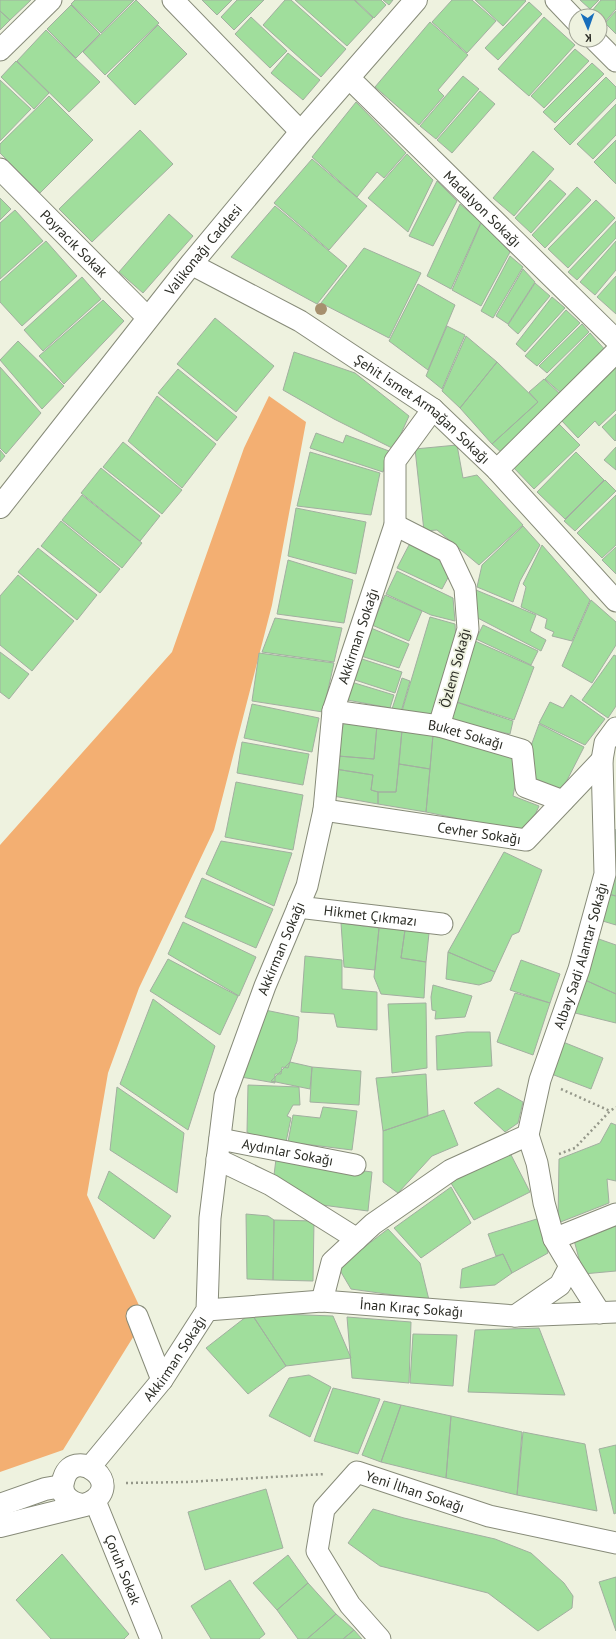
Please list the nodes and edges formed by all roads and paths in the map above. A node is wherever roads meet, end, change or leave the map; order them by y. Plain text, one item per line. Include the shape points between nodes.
1 (51, 0) edge
2 (173, 0) edge
3 (416, 0) edge
4 (556, 0) edge
5 (568, 12) edge
6 (603, 48) edge
7 (0, 50) edge
8 (616, 61) edge
9 (349, 78) junction
10 (301, 132) junction
11 (0, 169) edge
12 (191, 264) junction
13 (148, 318) junction
14 (616, 340) edge
15 (616, 352) edge
16 (433, 409) junction
17 (497, 470) junction
18 (0, 507) edge
19 (395, 525) junction
20 (616, 601) edge
21 (333, 711) junction
22 (440, 726) junction
23 (616, 728) edge
24 (602, 760) junction
25 (563, 801) junction
26 (324, 810) junction
27 (298, 907) junction
28 (442, 924) dead end
29 (540, 1080) junction
30 (616, 1107) edge
31 (610, 1110) junction
32 (528, 1135) junction
33 (220, 1139) junction
34 (217, 1159) junction
35 (537, 1163) junction
36 (355, 1165) dead end
37 (616, 1214) edge
38 (357, 1239) junction
39 (554, 1239) junction
40 (570, 1266) junction
41 (322, 1301) junction
42 (207, 1310) junction
43 (608, 1312) edge
44 (137, 1316) dead end
45 (515, 1316) junction
46 (162, 1380) junction
47 (357, 1472) junction
48 (62, 1486) junction
49 (93, 1489) junction
50 (0, 1505) edge
51 (0, 1526) edge
52 (616, 1543) edge
53 (151, 1639) edge
54 (380, 1639) edge

1 - 7 street
2 - 10 street
3 - 9 street, Valikonağı Caddesi
4 - 5 street
6 - 8 street
9 - 10 street, Valikonağı Caddesi
9 - 14 street, Madalyon Sokağı
10 - 12 street, Valikonağı Caddesi
11 - 13 street, Poyracık Sokak
12 - 13 street, Valikonağı Caddesi
12 - 16 street, Şehit İsmet Armağan Sokağı via 300,320
13 - 18 street, Valikonağı Caddesi
15 - 17 street
16 - 17 street, Şehit İsmet Armağan Sokağı
16 - 19 street, Akkirman Sokağı via 395,461
17 - 20 street, Şehit İsmet Armağan Sokağı
19 - 21 street, Akkirman Sokağı
19 - 22 street, Özlem Sokağı via 448,552 466,588 468,629
21 - 22 street, Buket Sokağı
21 - 26 street, Akkirman Sokağı
22 - 25 street, Buket Sokağı via 522,750 526,787
23 - 24 street, Albay Sadi Alantar Sokağı via 605,743
24 - 25 street, Cevher Sokağı
24 - 29 street, Albay Sadi Alantar Sokağı via 605,874 579,969
25 - 26 street, Cevher Sokağı via 526,840
26 - 27 street, Akkirman Sokağı via 307,886
27 - 28 street, Hikmet Çıkmazı
27 - 33 street, Akkirman Sokağı via 265,986 225,1096
29 - 31 path
29 - 32 street, Albay Sadi Alantar Sokağı
30 - 31 path
31 - 35 path via 574,1148
32 - 35 street
32 - 38 street via 451,1170 373,1224
33 - 34 street, Akkirman Sokağı
33 - 36 street, Aydınlar Sokağı
34 - 38 street via 271,1185
34 - 42 street, Akkirman Sokağı via 210,1218
35 - 39 street
37 - 39 street
38 - 41 street via 332,1262
39 - 40 street
40 - 43 street
40 - 45 street via 560,1285
41 - 42 street, İnan Kıraç Sokağı
41 - 45 street, İnan Kıraç Sokağı
42 - 46 street, Akkirman Sokağı
43 - 45 street, İnan Kıraç Sokağı
44 - 46 street
46 - 49 street, Akkirman Sokağı
47 - 49 path, Yeni İlhan Sokağı
47 - 52 street, Yeni İlhan Sokağı via 489,1516
47 - 54 street via 324,1509 317,1551 350,1605
48 - 49 street via 64,1494 77,1505
48 - 49 street via 64,1476 71,1468 80,1465
48 - 50 street via 45,1489
49 - 51 street
49 - 53 street, Çoruh Sokak

